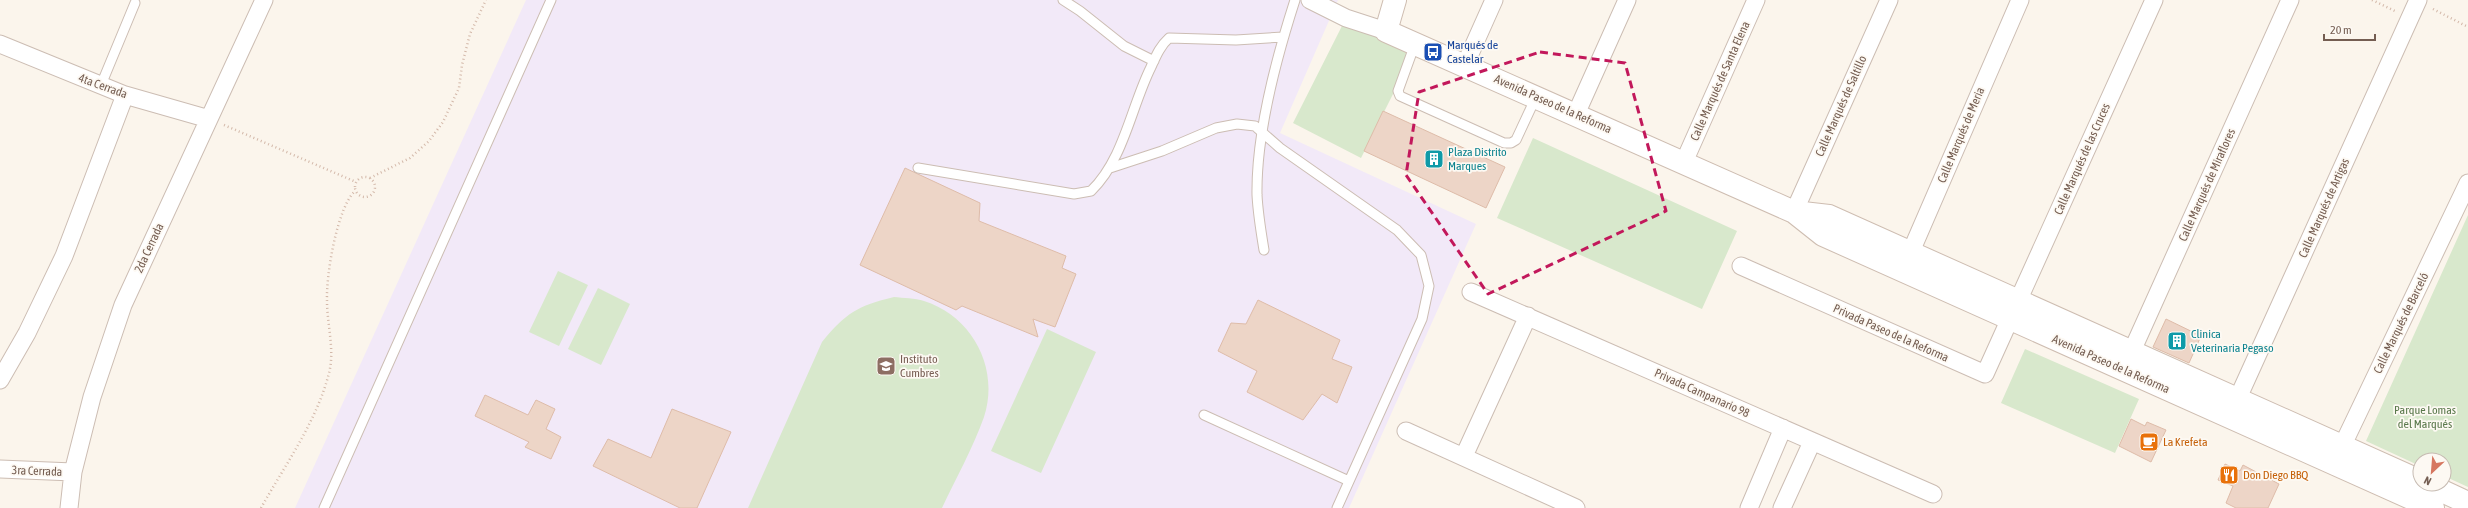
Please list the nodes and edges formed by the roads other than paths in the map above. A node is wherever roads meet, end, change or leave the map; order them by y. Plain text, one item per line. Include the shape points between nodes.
1 (264, 0) edge
2 (551, 0) edge
3 (1063, 0) edge
4 (1295, 0) edge
5 (1310, 0) edge
6 (1395, 0) edge
7 (1494, 0) edge
8 (1627, 0) edge
9 (1756, 0) edge
10 (1889, 0) edge
11 (2020, 0) edge
12 (2154, 0) edge
13 (2290, 0) edge
14 (2417, 1) edge
15 (135, 3) dead end
16 (1386, 31) junction
17 (1283, 37) junction
18 (0, 44) edge
19 (1416, 44) junction
20 (1154, 61) junction
21 (1465, 65) junction
22 (100, 85) junction
23 (125, 95) junction
24 (1536, 96) junction
25 (1576, 114) junction
26 (209, 119) junction
27 (1263, 131) junction
28 (1684, 162) junction
29 (918, 168) dead end
30 (1110, 168) junction
31 (2468, 183) edge
32 (1794, 212) junction
33 (1264, 250) dead end
34 (1906, 262) junction
35 (1741, 266) dead end
36 (1471, 292) dead end
37 (2014, 310) junction
38 (1528, 316) junction
39 (2128, 361) junction
40 (0, 380) edge
41 (2234, 409) junction
42 (1204, 414) dead end
43 (1783, 428) junction
44 (1406, 431) dead end
45 (1812, 442) junction
46 (2338, 455) junction
47 (1464, 456) junction
48 (0, 469) edge
49 (74, 472) junction
50 (2412, 478) edge
51 (1349, 481) junction
52 (2445, 492) edge
53 (1933, 494) dead end
54 (2468, 502) edge
55 (69, 508) edge
56 (324, 508) edge
57 (1337, 508) edge
58 (1576, 508) edge
59 (1749, 508) edge
60 (1782, 508) edge
61 (2432, 508) edge

1 - 26 street, 2da Cerrada
2 - 56 lane
3 - 20 lane via 1080,10 1124,46
4 - 17 lane
5 - 16 street, Avenida Paseo de la Reforma via 1346,18
6 - 16 street
7 - 21 street
8 - 25 street
9 - 28 street, Calle Marqués de Santa Elena
10 - 32 street, Calle Marqués de Saltillo
11 - 34 street, Calle Marqués de Meria
12 - 37 street, Calle Marqués de las Cruces
13 - 39 street, Calle Marqués de Miraflores
14 - 41 street, Calle Marqués de Artigas
15 - 22 lane
16 - 19 street, Avenida Paseo de la Reforma
17 - 20 lane via 1236,40 1169,38 1163,43
17 - 27 lane
18 - 22 street, 4ta Cerrada
19 - 21 street, Avenida Paseo de la Reforma
19 - 24 lane via 1398,91 1400,96 1504,143 1516,140
20 - 30 lane
21 - 24 street, Avenida Paseo de la Reforma
22 - 23 street, 4ta Cerrada
23 - 26 street, 4ta Cerrada
23 - 40 street via 64,256 27,333
24 - 25 street, Avenida Paseo de la Reforma
25 - 28 street, Avenida Paseo de la Reforma
26 - 49 street, 2da Cerrada via 123,305 92,397
27 - 30 lane via 1255,126 1237,124 1216,128 1162,152
27 - 33 lane via 1257,194
27 - 51 lane via 1280,148 1397,230 1421,255 1429,286 1422,319
28 - 32 street, Avenida Paseo de la Reforma
29 - 30 lane via 1074,194 1091,191
31 - 46 street, Calle Marqués de Barceló
32 - 34 street, Avenida Paseo de la Reforma via 1828,216
34 - 37 street, Avenida Paseo de la Reforma
35 - 37 street, Privada Paseo de la Reforma via 1985,374
36 - 38 street, Privada Campanario 98
37 - 39 street, Avenida Paseo de la Reforma
38 - 43 street, Privada Campanario 98
38 - 47 street
39 - 41 street, Avenida Paseo de la Reforma
41 - 46 street, Avenida Paseo de la Reforma
42 - 51 lane
43 - 45 street, Privada Campanario 98
43 - 59 street
44 - 47 street
45 - 53 street, Privada Campanario 98
45 - 60 street
46 - 50 street, Avenida Paseo de la Reforma
46 - 61 street, Avenida Paseo de la Reforma
47 - 58 street
48 - 49 street, 3ra Cerrada
49 - 55 street, 2da Cerrada
51 - 57 lane
52 - 54 street

